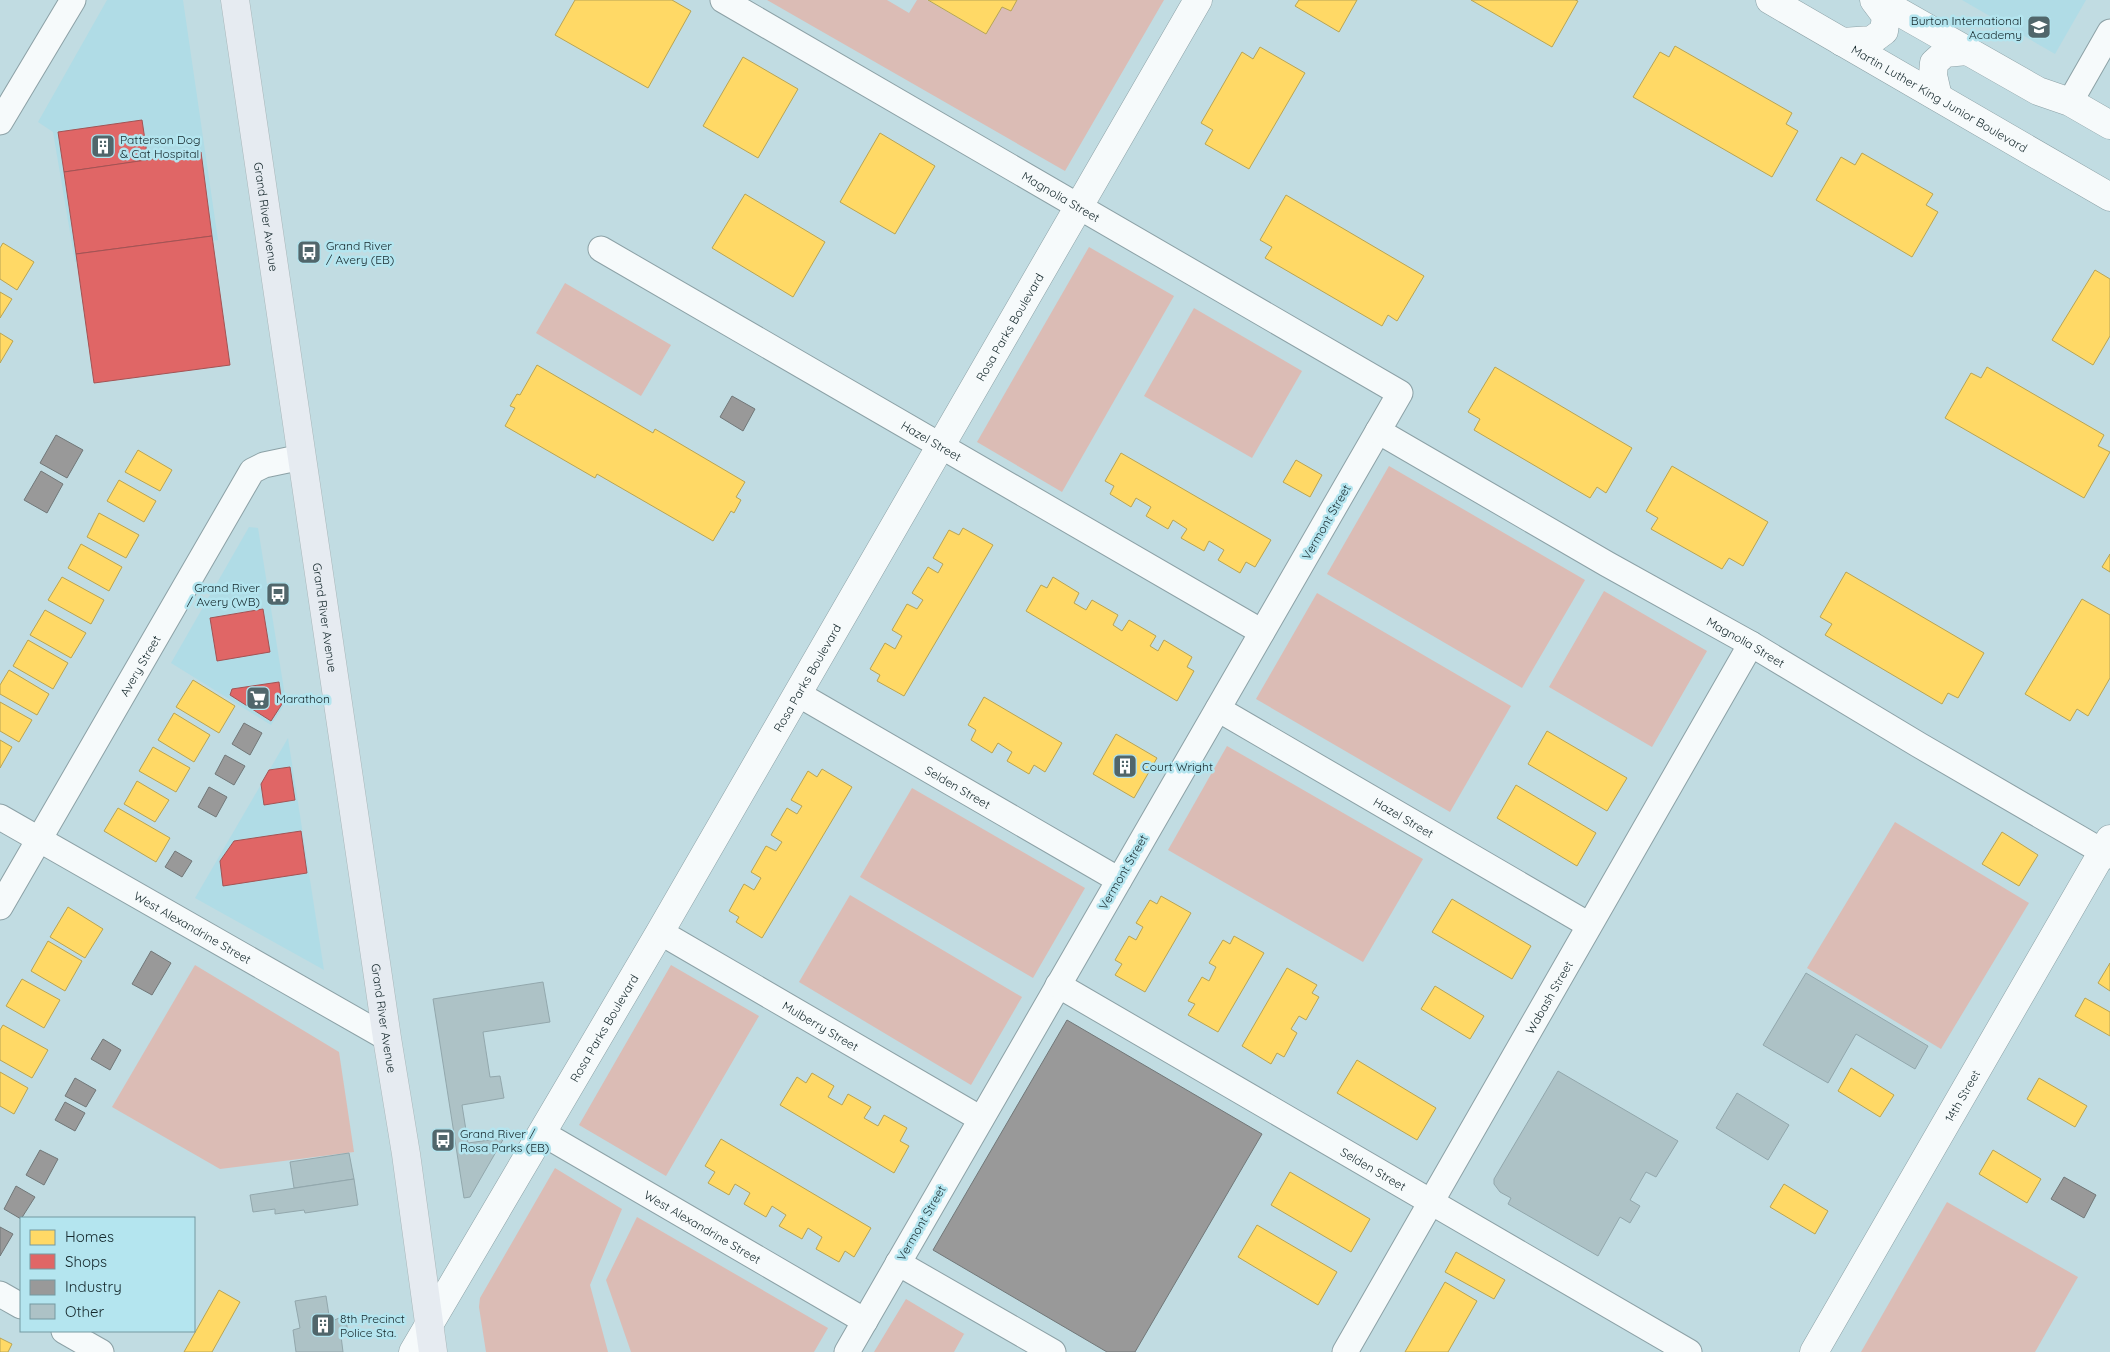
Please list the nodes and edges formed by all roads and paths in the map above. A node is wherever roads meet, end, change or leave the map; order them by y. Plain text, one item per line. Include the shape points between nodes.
1 (73, 0) edge
2 (235, 0) edge
3 (723, 0) edge
4 (1198, 0) edge
5 (1770, 0) edge
6 (1876, 0) edge
7 (2110, 32) edge
8 (1842, 42) junction
9 (1967, 51) junction
10 (1938, 97) junction
11 (2070, 102) junction
12 (0, 122) edge
13 (2110, 124) edge
14 (2110, 197) edge
15 (1079, 207) junction
16 (601, 249) dead end
17 (1400, 393) joint
18 (1378, 431) junction
19 (941, 446) junction
20 (302, 457) junction
21 (1262, 632) junction
22 (1752, 644) junction
23 (798, 694) junction
24 (1218, 710) junction
25 (0, 817) edge
26 (39, 839) junction
27 (2108, 849) edge
28 (1119, 880) junction
29 (0, 907) edge
30 (1589, 925) junction
31 (660, 932) junction
32 (1058, 986) junction
33 (387, 1038) junction
34 (981, 1119) junction
35 (542, 1133) junction
36 (1431, 1202) junction
37 (898, 1263) junction
38 (0, 1294) edge
39 (20, 1305) edge
40 (865, 1321) junction
41 (429, 1324) junction
42 (66, 1332) edge
43 (101, 1352) edge
44 (413, 1352) edge
45 (433, 1352) edge
46 (847, 1352) edge
47 (1053, 1352) edge
48 (1345, 1352) edge
49 (1689, 1352) edge
50 (1814, 1352) edge

1 - 12 street
2 - 20 main road, Grand River Avenue
3 - 15 street, Magnolia Street
4 - 15 street, Rosa Parks Boulevard
5 - 8 street, Martin Luther King Junior Boulevard
6 - 8 street via 1886,16 1884,30 1872,40
6 - 9 street
7 - 11 street
8 - 10 street, Martin Luther King Junior Boulevard
9 - 10 street via 1945,53 1934,63
9 - 11 street via 2038,91
10 - 14 street, Martin Luther King Junior Boulevard
11 - 13 street
15 - 17 street, Magnolia Street
15 - 19 street, Rosa Parks Boulevard
16 - 19 street, Hazel Street
17 - 18 street, Vermont Street
18 - 21 street, Vermont Street
18 - 22 street, Magnolia Street
19 - 21 street, Hazel Street
19 - 23 street, Rosa Parks Boulevard
20 - 26 street, Avery Street via 252,470
20 - 33 main road, Grand River Avenue
21 - 24 street, Vermont Street
22 - 27 street, Magnolia Street via 1919,745
22 - 30 street, Wabash Street
23 - 28 street, Selden Street
23 - 31 street, Rosa Parks Boulevard
24 - 28 street, Vermont Street
24 - 30 street, Hazel Street
25 - 26 street, West Alexandrine Street
26 - 29 street, Avery Street
26 - 33 street, West Alexandrine Street
27 - 50 street, 14th Street
28 - 32 street, Vermont Street
30 - 36 street, Wabash Street
31 - 34 street, Mulberry Street
31 - 35 street, Rosa Parks Boulevard
32 - 34 street, Vermont Street
32 - 36 street, Selden Street
33 - 41 main road, Grand River Avenue
34 - 37 street, Vermont Street
35 - 40 street, West Alexandrine Street
35 - 41 street, Rosa Parks Boulevard
36 - 48 street, Wabash Street
36 - 49 street, Selden Street
37 - 40 street, Vermont Street
37 - 47 street
38 - 39 street
40 - 46 street, Vermont Street
41 - 44 street, Rosa Parks Boulevard
41 - 45 main road, Grand River Avenue
42 - 43 street

